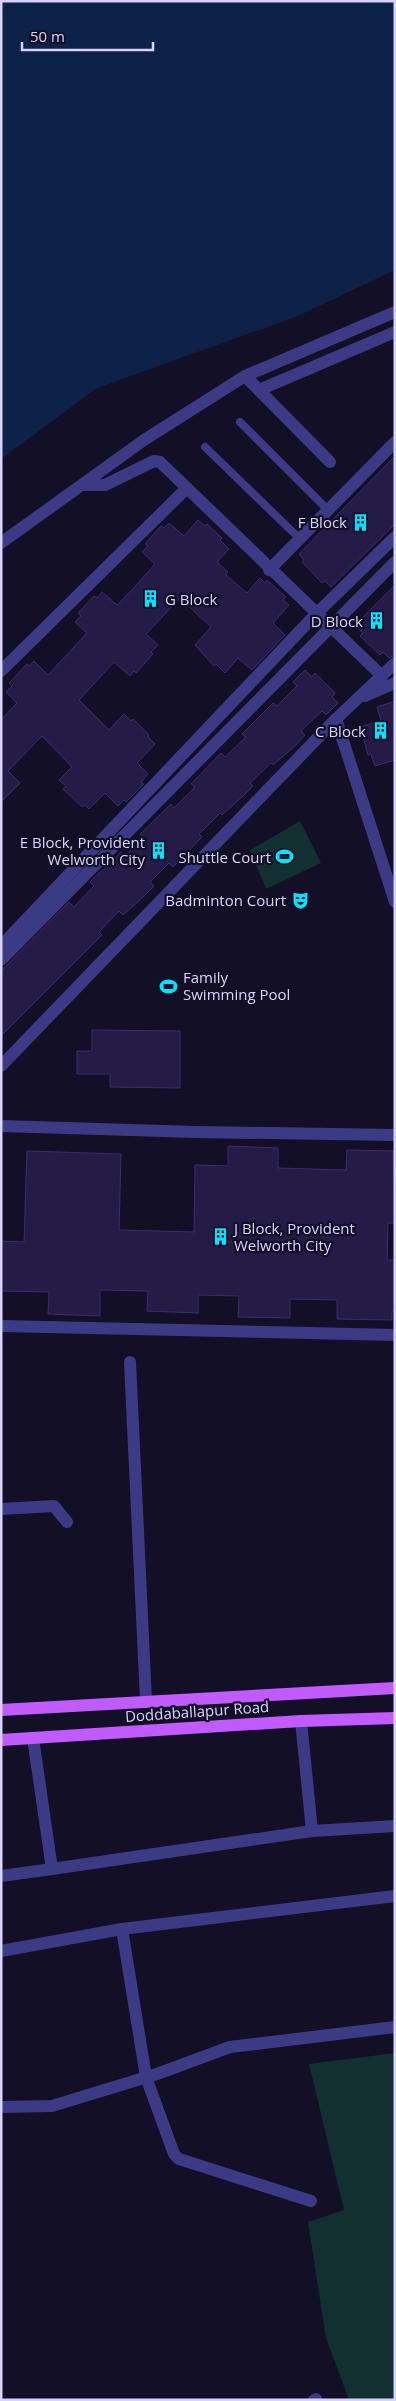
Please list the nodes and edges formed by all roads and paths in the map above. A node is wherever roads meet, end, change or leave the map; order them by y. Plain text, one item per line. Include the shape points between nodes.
1 (395, 312) edge
2 (395, 332) edge
3 (245, 376) junction
4 (259, 390) junction
5 (240, 422) dead end
6 (395, 442) edge
7 (205, 447) dead end
8 (330, 462) dead end
9 (82, 485) junction
10 (187, 488) junction
11 (328, 510) junction
12 (395, 537) edge
13 (300, 539) junction
14 (1, 543) edge
15 (395, 562) edge
16 (269, 570) junction
17 (316, 614) junction
18 (330, 628) junction
19 (395, 663) edge
20 (1, 671) edge
21 (382, 676) junction
22 (395, 683) edge
23 (356, 700) junction
24 (336, 719) junction
25 (391, 876) edge
26 (395, 902) edge
27 (1, 946) edge
28 (1, 960) edge
29 (1, 1066) edge
30 (1, 1126) edge
31 (395, 1135) edge
32 (1, 1326) edge
33 (395, 1335) edge
34 (130, 1362) dead end
35 (1, 1509) edge
36 (67, 1522) dead end
37 (395, 1688) edge
38 (146, 1701) junction
39 (1, 1710) edge
40 (395, 1718) edge
41 (301, 1721) junction
42 (33, 1738) junction
43 (1, 1740) edge
44 (395, 1826) edge
45 (312, 1831) junction
46 (52, 1869) junction
47 (1, 1876) edge
48 (395, 1896) edge
49 (122, 1929) junction
50 (1, 1951) edge
51 (395, 2027) edge
52 (146, 2077) junction
53 (1, 2107) edge
54 (311, 2201) dead end

1 - 3 street
2 - 4 street
3 - 4 street
3 - 9 street via 144,440
4 - 8 street
5 - 11 lane
6 - 11 street
7 - 13 lane
9 - 10 street via 102,486 157,461
9 - 14 street
10 - 16 street
10 - 20 street
11 - 13 street
12 - 17 street
13 - 16 street
15 - 18 street
16 - 17 street
17 - 18 street
17 - 27 street
18 - 21 street
18 - 28 street
19 - 21 street
21 - 23 street
22 - 23 street
23 - 24 street
24 - 25 street
24 - 29 street
25 - 26 street
30 - 31 street
32 - 33 street
34 - 38 street
35 - 36 street via 54,1506
37 - 38 main road, Doddaballapur Road
38 - 39 main road, Doddaballapur Road
40 - 41 main road, Doddaballapur Road
41 - 42 main road, Doddaballapur Road
41 - 45 street
42 - 43 main road, Doddaballapur Road
42 - 46 street
44 - 45 street
45 - 46 street
46 - 47 street
48 - 49 street
49 - 50 street
49 - 52 street
51 - 52 street via 230,2047
52 - 53 street via 52,2106
52 - 54 street via 170,2148 180,2159

